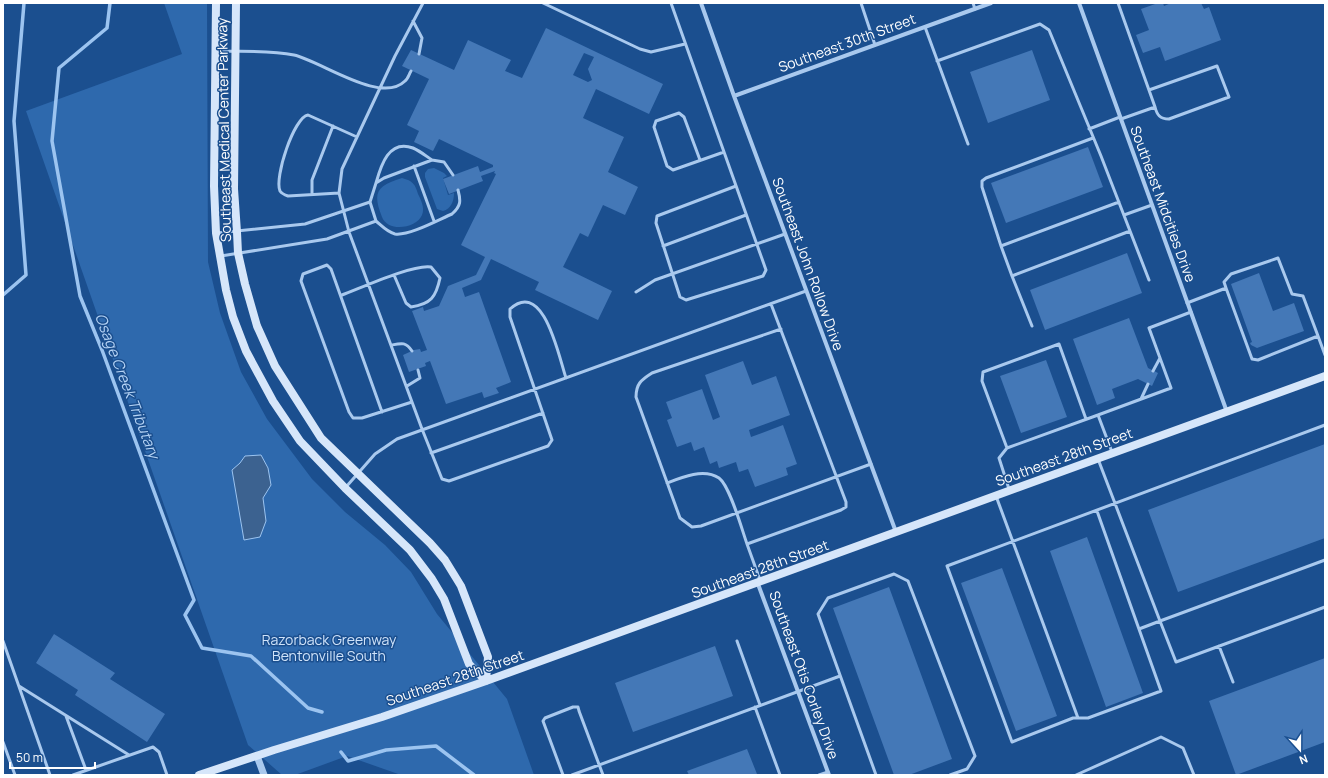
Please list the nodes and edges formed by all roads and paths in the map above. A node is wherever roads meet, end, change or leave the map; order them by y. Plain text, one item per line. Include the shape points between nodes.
1 (216, 3) edge
2 (236, 3) edge
3 (423, 3) edge
4 (543, 3) edge
5 (671, 3) edge
6 (701, 3) edge
7 (861, 3) edge
8 (973, 3) edge
9 (991, 3) edge
10 (1079, 3) edge
11 (1118, 3) edge
12 (975, 9) junction
13 (413, 21) junction
14 (925, 27) junction
15 (685, 44) junction
16 (875, 45) junction
17 (216, 51) junction
18 (235, 52) junction
19 (419, 54) dead end
20 (937, 61) junction
21 (411, 70) dead end
22 (380, 89) junction
23 (1149, 90) junction
24 (734, 96) junction
25 (1155, 107) junction
26 (1120, 118) junction
27 (333, 126) junction
28 (1089, 129) junction
29 (357, 137) junction
30 (1093, 138) junction
31 (968, 144) dead end
32 (724, 152) junction
33 (432, 160) junction
34 (700, 160) junction
35 (414, 166) junction
36 (453, 175) dead end
37 (376, 183) junction
38 (736, 186) junction
39 (458, 190) dead end
40 (339, 192) junction
41 (312, 194) junction
42 (370, 202) junction
43 (1119, 202) junction
44 (1152, 205) junction
45 (343, 211) junction
46 (746, 215) junction
47 (1124, 215) junction
48 (376, 221) junction
49 (434, 221) junction
50 (237, 232) junction
51 (349, 232) junction
52 (1130, 232) junction
53 (216, 234) junction
54 (785, 234) junction
55 (756, 244) junction
56 (663, 246) junction
57 (1001, 246) junction
58 (238, 253) junction
59 (219, 257) junction
60 (672, 275) junction
61 (394, 276) junction
62 (1012, 276) junction
63 (1149, 280) dead end
64 (370, 284) junction
65 (1226, 288) junction
66 (806, 291) junction
67 (636, 292) dead end
68 (342, 295) junction
69 (1187, 303) junction
70 (771, 304) junction
71 (1191, 312) junction
72 (1032, 326) dead end
73 (781, 329) junction
74 (1318, 336) junction
75 (392, 345) junction
76 (412, 351) dead end
77 (1325, 355) edge
78 (1160, 358) junction
79 (418, 370) dead end
80 (1153, 371) dead end
81 (1325, 376) edge
82 (566, 378) junction
83 (1148, 384) dead end
84 (407, 386) junction
85 (534, 390) junction
86 (1141, 399) junction
87 (412, 402) junction
88 (382, 412) junction
89 (1227, 412) junction
90 (542, 413) junction
91 (1098, 415) junction
92 (1086, 419) junction
93 (1325, 425) edge
94 (422, 429) junction
95 (1007, 448) junction
96 (431, 453) junction
97 (1112, 454) junction
98 (1098, 459) junction
99 (871, 464) junction
100 (357, 473) junction
101 (836, 476) junction
102 (667, 483) junction
103 (345, 488) junction
104 (1010, 491) junction
105 (996, 496) junction
106 (1116, 504) junction
107 (1097, 511) junction
108 (736, 513) junction
109 (896, 532) junction
110 (1013, 542) junction
111 (747, 544) junction
112 (1325, 560) edge
113 (760, 583) junction
114 (1325, 607) edge
115 (1160, 621) junction
116 (1139, 629) junction
117 (3, 641) edge
118 (737, 641) dead end
119 (1219, 646) junction
120 (840, 676) junction
121 (486, 681) junction
122 (1232, 682) dead end
123 (19, 686) junction
124 (799, 691) junction
125 (760, 705) junction
126 (755, 707) junction
127 (65, 715) junction
128 (1078, 718) junction
129 (3, 742) edge
130 (129, 755) junction
131 (257, 756) junction
132 (599, 765) junction
133 (86, 770) junction
134 (829, 773) edge
135 (15, 775) edge
136 (50, 775) edge
137 (73, 775) edge
138 (168, 775) edge
139 (200, 775) edge
140 (264, 775) edge
141 (563, 775) edge
142 (572, 775) edge
143 (603, 775) edge
144 (780, 775) edge
145 (819, 775) edge
146 (876, 775) edge
147 (950, 775) edge
148 (1076, 775) edge
149 (1194, 775) edge

1 - 17 main road, Southeast Medical Center Parkway
2 - 18 main road, Southeast Medical Center Parkway
3 - 13 lane
4 - 15 lane via 640,49 651,52
5 - 15 lane
6 - 24 street, Southeast John Rollow Drive
7 - 16 lane
8 - 12 lane
9 - 12 street, Southeast 30th Street
10 - 26 street, Southeast Midcities Drive
11 - 23 lane
12 - 14 street, Southeast 30th Street
13 - 19 lane via 422,38
13 - 22 lane
14 - 16 street, Southeast 30th Street
14 - 20 lane
15 - 32 lane
16 - 24 street, Southeast 30th Street
17 - 18 lane
17 - 53 main road, Southeast Medical Center Parkway
18 - 22 lane via 294,55
18 - 50 main road, Southeast Medical Center Parkway via 234,189
20 - 28 lane via 1040,24 1045,25 1052,35
20 - 31 lane
21 - 22 lane via 405,82
22 - 29 lane
23 - 25 lane
23 - 25 lane via 1217,66 1229,97 1169,119 1159,116
24 - 54 street, Southeast John Rollow Drive
25 - 26 lane
26 - 28 lane
26 - 44 street, Southeast Midcities Drive
27 - 29 lane
27 - 41 lane via 312,180
27 - 41 lane via 308,115 304,116 299,120 284,155 279,190 288,196
28 - 30 lane
29 - 40 lane via 342,169
30 - 43 lane
30 - 57 lane via 982,181
32 - 34 lane
32 - 38 lane
33 - 35 lane
33 - 36 lane via 444,162
33 - 37 lane via 414,148 404,146 393,149 385,157
34 - 34 lane via 673,170 667,166 654,127 656,121 679,113 684,117
35 - 37 lane
35 - 49 lane
37 - 42 lane
38 - 46 lane
38 - 56 lane via 657,216 656,224
39 - 49 lane via 461,201 458,208 452,214
40 - 41 lane
40 - 45 lane
42 - 45 lane
42 - 48 lane
43 - 47 lane
43 - 57 lane
44 - 47 lane
44 - 69 street, Southeast Midcities Drive
45 - 50 lane via 305,224
45 - 51 lane
46 - 55 lane
46 - 56 lane
47 - 52 lane
48 - 49 lane via 395,234 405,233
48 - 51 lane
50 - 53 lane
50 - 58 main road, Southeast Medical Center Parkway
51 - 58 lane via 327,239
51 - 64 lane
52 - 62 lane
52 - 63 lane
53 - 59 main road, Southeast Medical Center Parkway
54 - 55 lane
54 - 66 street, Southeast John Rollow Drive
55 - 60 lane
55 - 60 lane via 766,270 763,276 686,300 680,297
56 - 60 lane
57 - 62 lane
58 - 59 lane
58 - 100 main road, Southeast Medical Center Parkway via 255,319 274,366 321,438
59 - 103 main road, Southeast Medical Center Parkway via 233,317 246,351 273,401 300,441
60 - 67 lane via 656,280
61 - 61 lane via 424,265 431,267 440,278 437,290 430,301 411,306 406,303
61 - 64 lane
62 - 72 lane
64 - 68 lane
64 - 75 lane
65 - 69 lane
65 - 74 lane via 1252,359 1258,360
65 - 74 lane via 1224,282 1231,274 1278,258 1292,294 1303,296
66 - 70 lane
66 - 99 street, Southeast John Rollow Drive
68 - 88 lane
68 - 88 lane via 331,269 327,266 303,274 301,281 349,412 353,418 358,418
69 - 71 street, Southeast Midcities Drive
70 - 73 lane
70 - 82 lane
71 - 78 lane via 1149,328
71 - 89 street, Southeast Midcities Drive
73 - 101 lane
73 - 102 lane via 652,373 640,381 636,388 636,397
74 - 77 lane
75 - 76 lane via 405,343
75 - 84 lane
78 - 80 lane
78 - 86 lane via 1171,388
79 - 84 lane via 420,378
81 - 89 main road, Southeast 28th Street
82 - 85 lane
82 - 85 lane via 547,319 534,305 527,302 516,304 510,309 510,317
83 - 86 lane
84 - 87 lane
85 - 90 lane
85 - 94 lane
86 - 91 lane
87 - 88 lane
87 - 94 lane
89 - 97 main road, Southeast 28th Street
90 - 96 lane
90 - 96 lane via 552,440 548,446 448,481 442,479
91 - 92 lane
91 - 97 lane
92 - 95 lane
92 - 95 lane via 1059,344 982,372 982,381
93 - 106 lane
94 - 96 lane
94 - 100 lane via 388,444
95 - 104 lane via 999,458
97 - 98 main road, Southeast 28th Street
98 - 104 main road, Southeast 28th Street
98 - 106 lane
99 - 101 lane
99 - 109 street, Southeast John Rollow Drive
100 - 103 lane
100 - 121 main road, Southeast Medical Center Parkway via 445,560 461,586 488,657
101 - 108 lane
101 - 111 lane via 846,507
102 - 108 lane via 684,476 702,474 718,477 726,486
102 - 108 lane via 680,518 692,527
103 - 121 main road, Southeast Medical Center Parkway via 410,550 432,579 444,599 469,664
104 - 105 main road, Southeast 28th Street
105 - 109 main road, Southeast 28th Street
105 - 110 lane
106 - 107 lane
106 - 115 lane
107 - 110 lane
107 - 116 lane
108 - 111 lane
109 - 113 main road, Southeast 28th Street
110 - 128 lane
110 - 128 lane via 947,566 1012,742
111 - 113 lane
112 - 115 lane
113 - 121 main road, Southeast 28th Street
113 - 124 street, Southeast Otis Corley Drive
114 - 119 lane
115 - 116 lane
115 - 119 lane via 1176,662
116 - 128 lane via 1161,691 1088,718
117 - 123 lane
118 - 125 lane
119 - 122 lane
120 - 124 lane
120 - 146 lane
120 - 147 lane via 818,614 828,598 894,574 908,581 975,756 967,769
121 - 131 main road, Southeast 28th Street
123 - 127 lane
123 - 136 lane
124 - 125 lane
124 - 134 street, Southeast Otis Corley Drive
125 - 126 lane
126 - 132 lane
126 - 144 lane
127 - 130 lane
127 - 133 lane
129 - 135 lane
130 - 133 lane
130 - 138 lane via 153,747 159,752
131 - 139 main road, Southeast 28th Street
131 - 140 street
132 - 141 lane via 578,707 573,707 543,721
132 - 142 lane
132 - 143 lane
133 - 137 lane
134 - 145 lane
148 - 149 lane via 1161,737 1183,748

